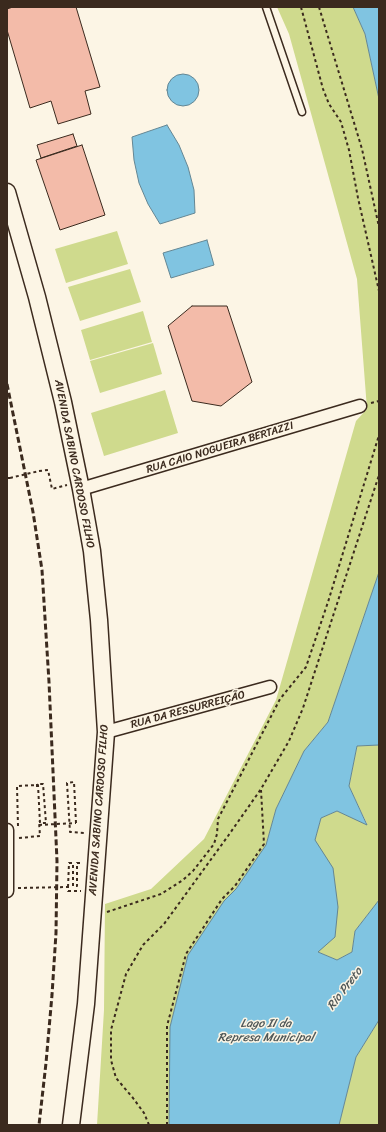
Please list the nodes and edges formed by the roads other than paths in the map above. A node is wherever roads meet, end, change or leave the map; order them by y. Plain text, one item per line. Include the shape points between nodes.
1 (266, 7) edge
2 (302, 112) dead end
3 (7, 192) edge
4 (360, 406) dead end
5 (81, 489) junction
6 (270, 687) dead end
7 (106, 732) junction
8 (10, 828) edge
9 (7, 851) edge
10 (7, 885) edge
11 (7, 891) edge
12 (71, 1125) edge

1 - 2 lane
3 - 5 main road, AVENIDA SABINO CARDOSO FILHO via 39,304
4 - 5 street, RUA CAIO NOGUEIRA BERTAZZI
5 - 7 main road, AVENIDA SABINO CARDOSO FILHO via 92,551
6 - 7 street, RUA DA RESSURREIÇÃO
7 - 12 main road, AVENIDA SABINO CARDOSO FILHO via 86,1004
8 - 9 street
9 - 10 street
10 - 11 street

